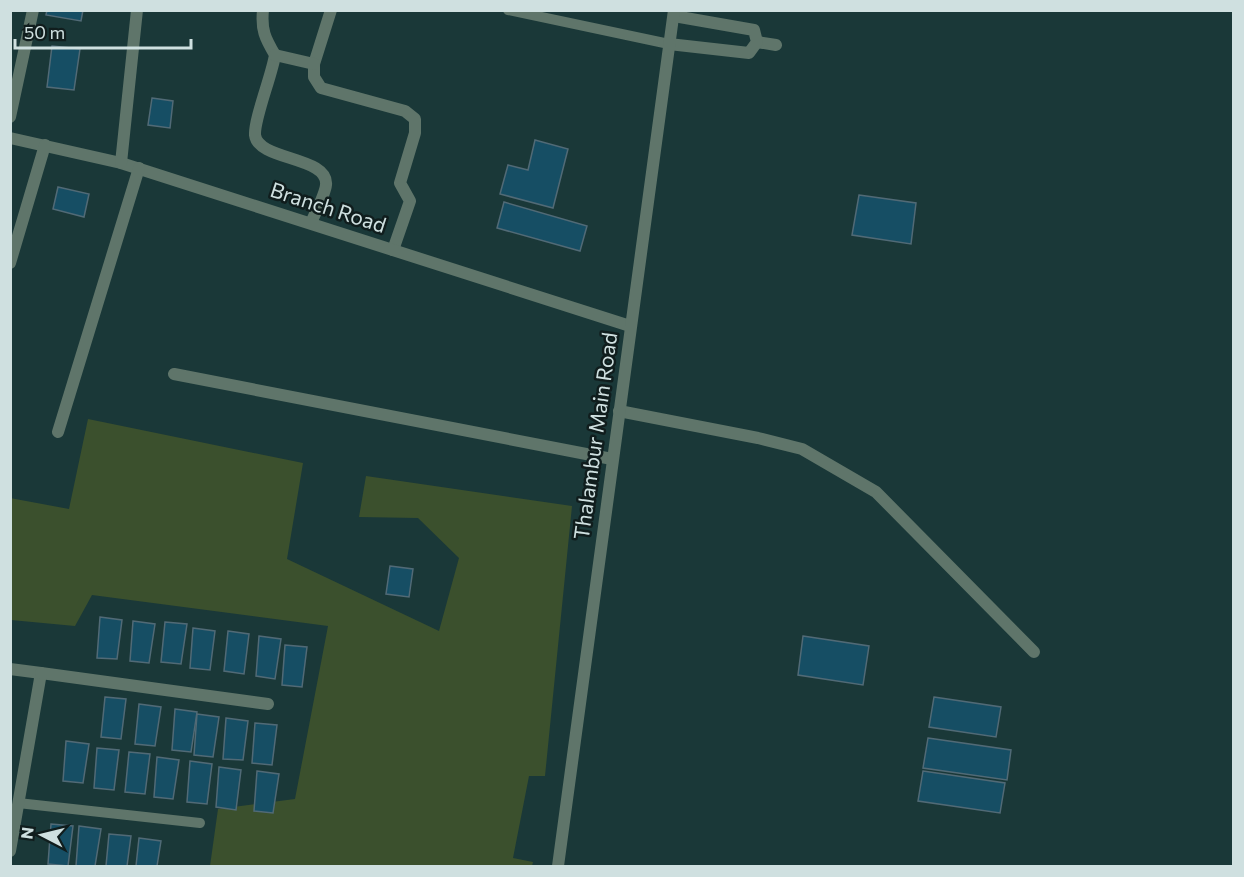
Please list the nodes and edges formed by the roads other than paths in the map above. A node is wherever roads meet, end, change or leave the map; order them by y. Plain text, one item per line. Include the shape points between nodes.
1 (33, 10) edge
2 (137, 10) edge
3 (263, 10) edge
4 (331, 10) edge
5 (508, 10) edge
6 (674, 13) edge
7 (757, 42) junction
8 (669, 44) junction
9 (776, 45) dead end
10 (275, 55) junction
11 (314, 64) junction
12 (10, 117) edge
13 (10, 138) edge
14 (45, 145) junction
15 (121, 163) junction
16 (139, 168) junction
17 (311, 223) junction
18 (393, 250) junction
19 (10, 263) edge
20 (630, 326) junction
21 (174, 374) dead end
22 (619, 411) junction
23 (58, 432) dead end
24 (612, 459) junction
25 (1034, 652) dead end
26 (10, 669) edge
27 (41, 673) junction
28 (268, 704) dead end
29 (18, 803) junction
30 (200, 823) dead end
31 (10, 851) edge
32 (558, 867) edge

1 - 12 street
2 - 15 street
3 - 10 street via 261,26
4 - 11 street
5 - 8 lane
6 - 7 street via 754,30
6 - 8 street, Thalambur Main Road
7 - 8 street via 749,53
7 - 9 street
8 - 20 street, Thalambur Main Road
10 - 11 street
10 - 17 street via 255,137 262,147 315,167 323,174 326,184
11 - 18 street via 314,77 321,88 405,111 414,119 415,133 400,183 410,201
13 - 14 street, Branch Road
14 - 15 street, Branch Road
14 - 19 street
15 - 16 street, Branch Road
16 - 17 street, Branch Road
16 - 23 street
17 - 18 street, Branch Road
18 - 20 street, Branch Road
20 - 22 street, Thalambur Main Road
21 - 24 street
22 - 24 street, Thalambur Main Road
22 - 25 street via 802,449 876,492
24 - 32 street, Thalambur Main Road
26 - 27 street
27 - 28 street
27 - 29 street
29 - 30 lane
29 - 31 street

